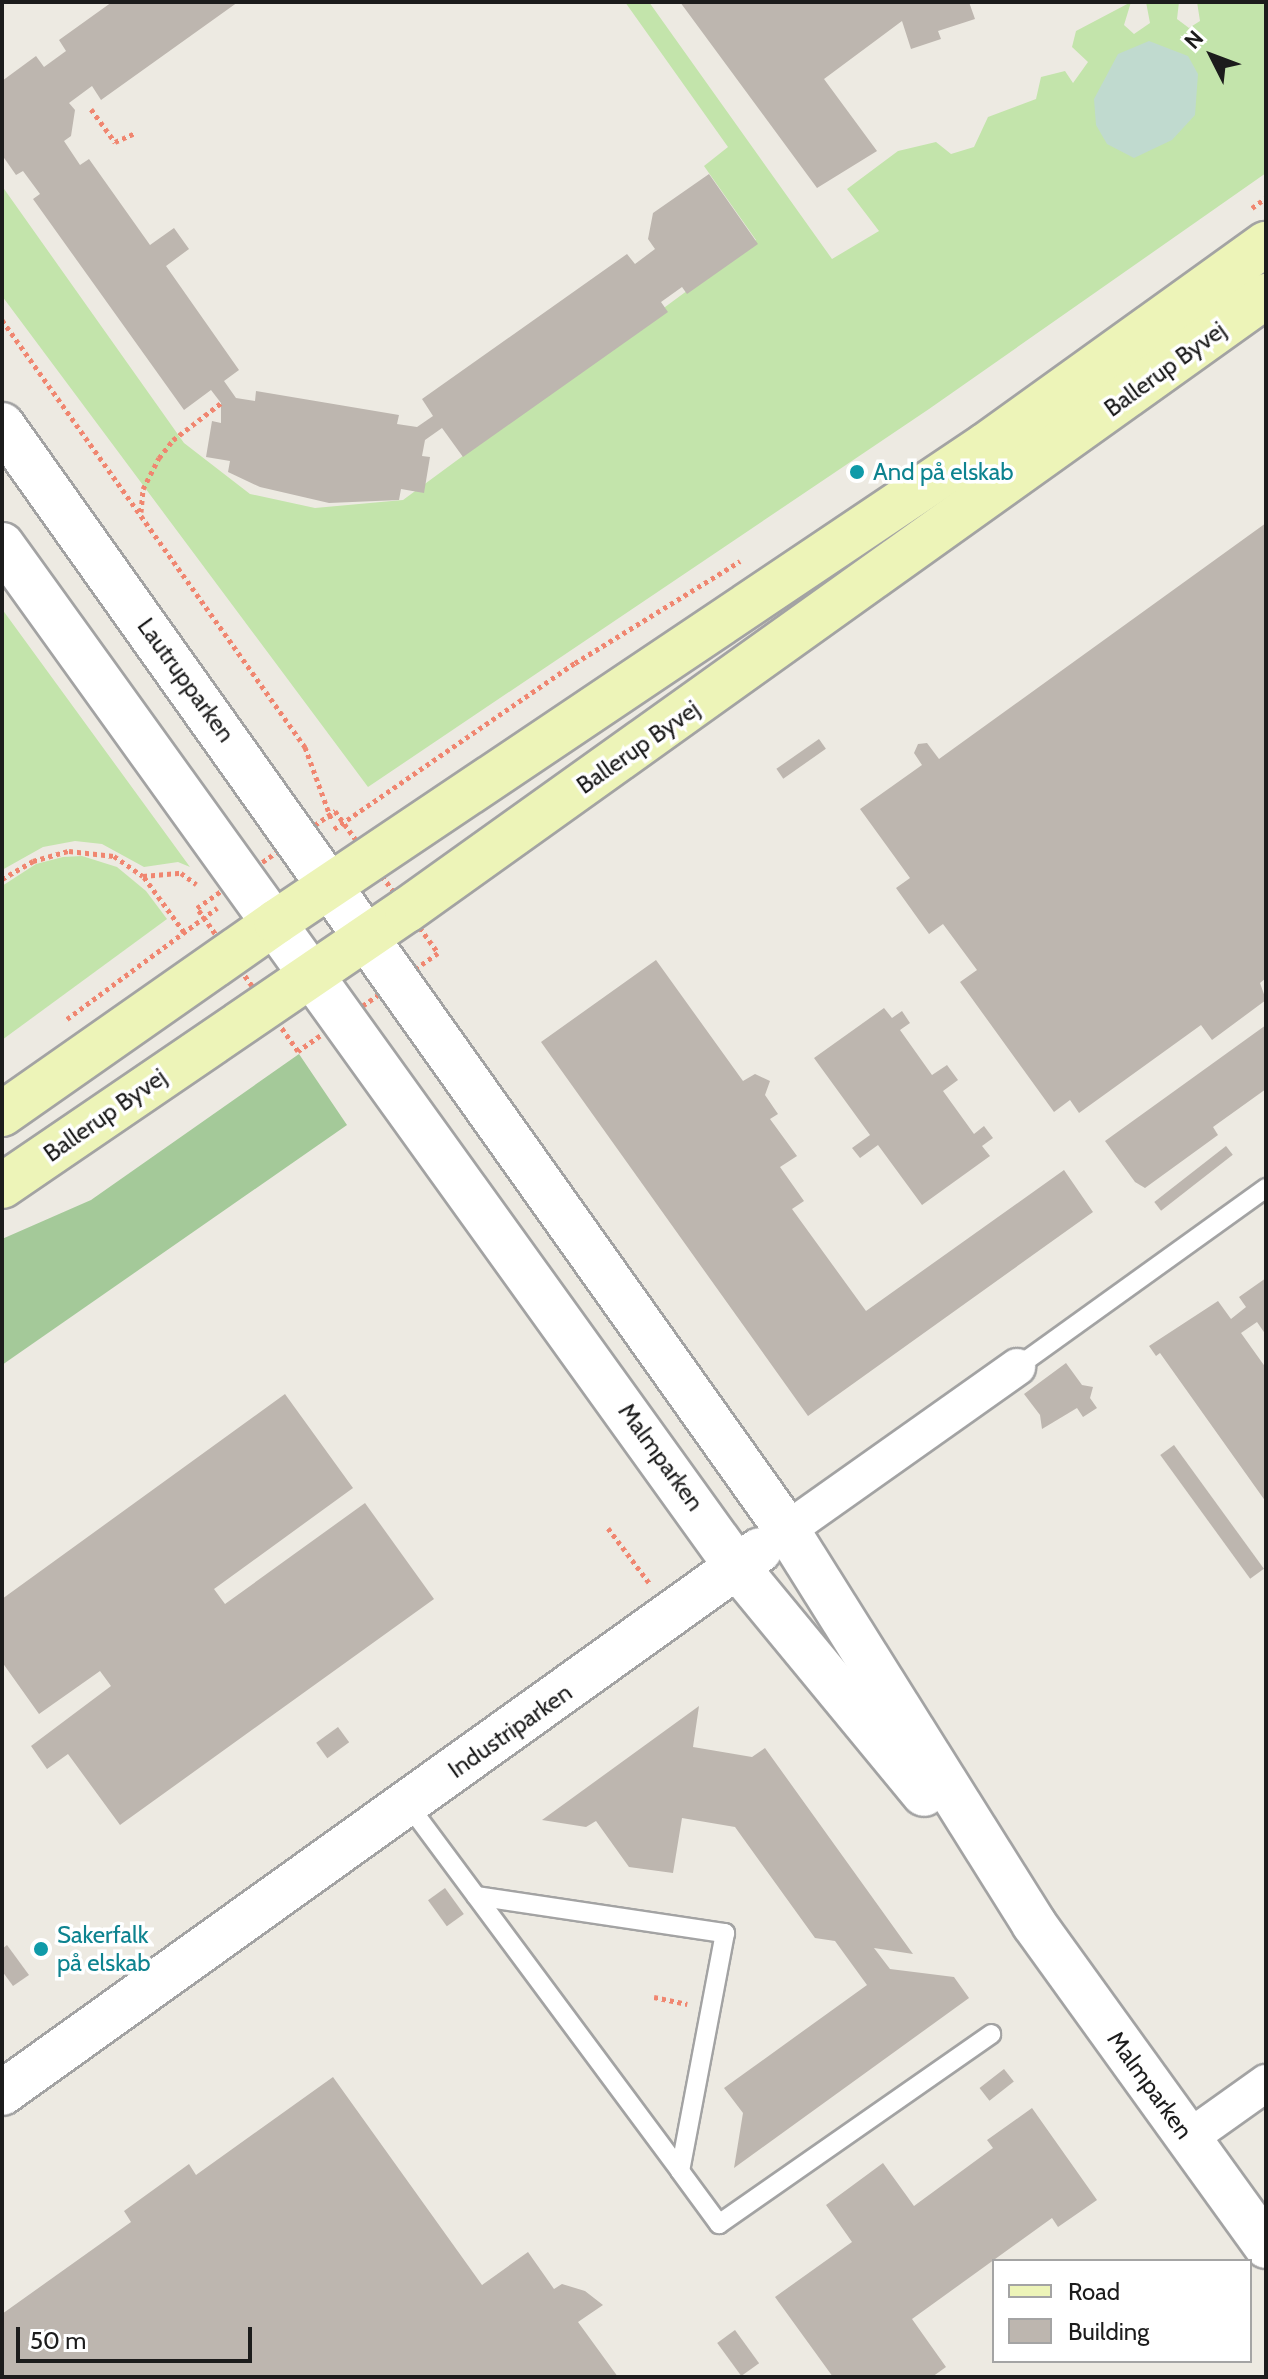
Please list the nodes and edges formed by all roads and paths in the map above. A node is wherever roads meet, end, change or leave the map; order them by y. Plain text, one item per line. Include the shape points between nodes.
1 (91, 109) dead end
2 (135, 133) dead end
3 (1266, 198) edge
4 (1253, 230) edge
5 (1266, 296) edge
6 (2, 320) edge
7 (221, 403) dead end
8 (2, 425) edge
9 (141, 513) junction
10 (2, 545) edge
11 (742, 560) dead end
12 (330, 814) dead end
13 (335, 828) dead end
14 (143, 876) junction
15 (2, 879) edge
16 (333, 884) junction
17 (208, 901) dead end
18 (204, 918) dead end
19 (276, 922) junction
20 (184, 932) junction
21 (369, 936) junction
22 (311, 972) junction
23 (63, 1022) dead end
24 (2, 1114) edge
25 (2, 1186) edge
26 (1266, 1188) edge
27 (1017, 1367) joint
28 (608, 1528) dead end
29 (787, 1530) junction
30 (737, 1567) junction
31 (672, 1613) junction
32 (407, 1803) junction
33 (476, 1896) junction
34 (1034, 1924) junction
35 (654, 1997) dead end
36 (711, 2009) junction
37 (991, 2034) dead end
38 (1266, 2083) edge
39 (2, 2093) edge
40 (1189, 2138) junction
41 (680, 2171) junction
42 (1266, 2246) edge

1 - 2 path via 115,142
3 - 4 path
4 - 16 main road, Ballerup Byvej via 986,445
5 - 21 main road, Ballerup Byvej
6 - 9 path
7 - 9 path via 173,440 159,458 143,489
8 - 16 street, Lautrupparken
9 - 12 path via 305,747
10 - 19 street
11 - 13 path via 575,663
14 - 15 path via 114,856 69,851 33,861
14 - 17 path via 181,873
14 - 20 path
16 - 19 main road, Ballerup Byvej
16 - 21 street, Lautrupparken
18 - 20 path
19 - 22 street
19 - 24 main road, Ballerup Byvej
20 - 23 path
21 - 22 main road, Ballerup Byvej
21 - 29 street, Malmparken
22 - 25 main road, Ballerup Byvej
22 - 30 street, Malmparken
26 - 27 lane
27 - 29 street, Industriparken
28 - 31 path
29 - 30 street, Industriparken
29 - 34 street, Malmparken
30 - 31 street, Industriparken
30 - 34 street, Malmparken
31 - 32 street, Industriparken
32 - 33 lane
32 - 39 street, Industriparken
33 - 36 lane via 725,1933
33 - 41 lane
34 - 40 street, Malmparken
35 - 36 path
36 - 41 lane
37 - 41 lane via 719,2224
38 - 40 street
40 - 42 street, Malmparken

